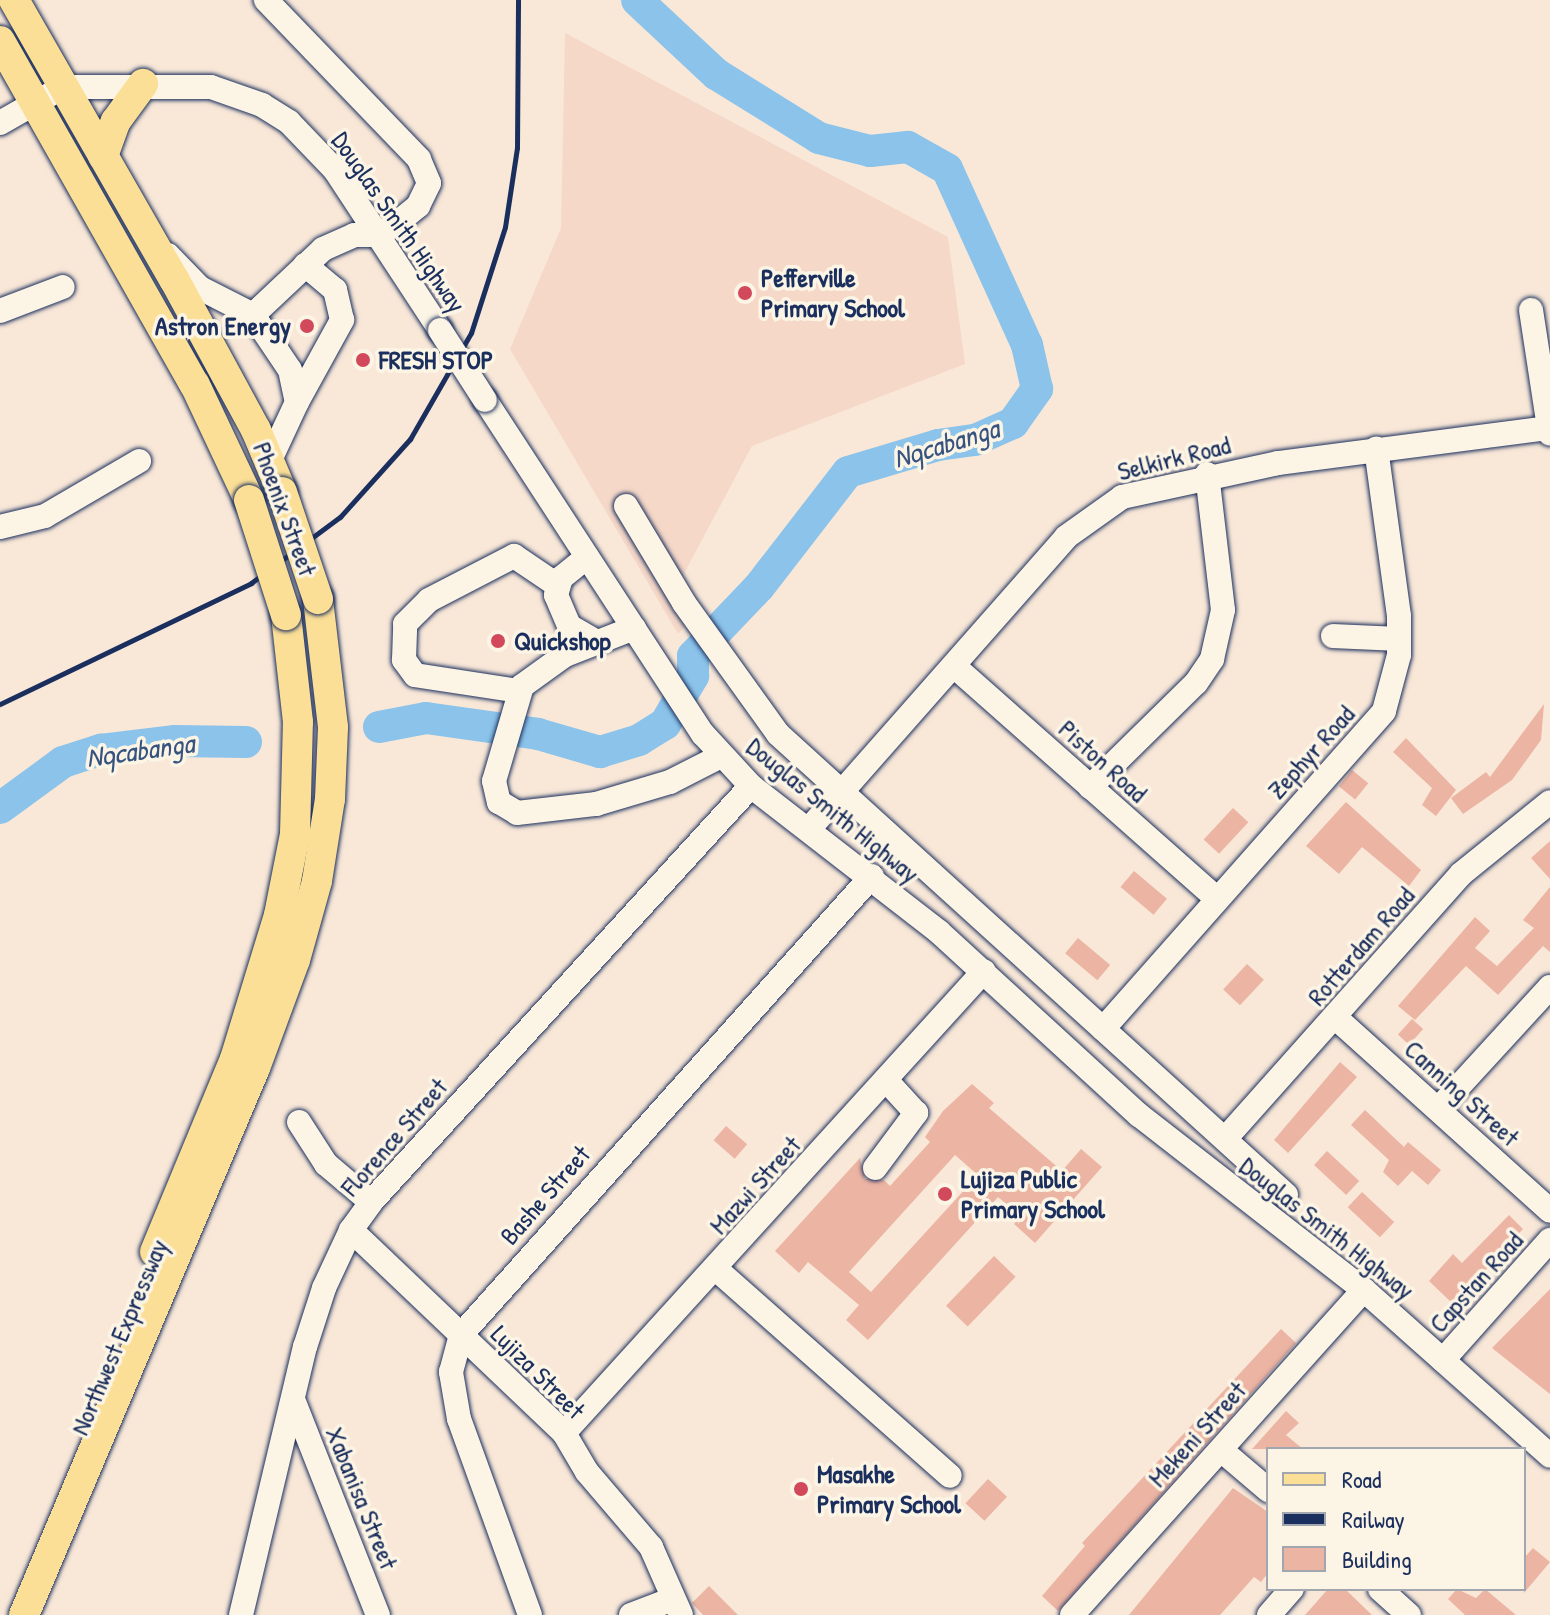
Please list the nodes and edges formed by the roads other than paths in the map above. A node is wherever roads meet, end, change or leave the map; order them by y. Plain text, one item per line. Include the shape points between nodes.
1 (14, 0) edge
2 (266, 0) edge
3 (0, 41) edge
4 (143, 84) junction
5 (63, 87) junction
6 (35, 102) junction
7 (0, 123) edge
8 (103, 156) junction
9 (379, 235) junction
10 (150, 236) junction
11 (305, 265) junction
12 (63, 287) dead end
13 (1531, 310) dead end
14 (0, 311) edge
15 (253, 315) junction
16 (297, 402) junction
17 (1549, 428) edge
18 (1550, 434) edge
19 (1376, 449) junction
20 (139, 461) dead end
21 (269, 462) junction
22 (1207, 474) junction
23 (626, 506) dead end
24 (0, 527) edge
25 (587, 557) junction
26 (557, 585) junction
27 (634, 628) junction
28 (1333, 636) dead end
29 (1399, 639) junction
30 (595, 641) junction
31 (954, 666) junction
32 (517, 695) junction
33 (721, 756) junction
34 (751, 786) junction
35 (1090, 787) junction
36 (841, 794) junction
37 (1550, 802) edge
38 (809, 829) junction
39 (872, 876) junction
40 (1216, 898) junction
41 (984, 971) junction
42 (1550, 987) edge
43 (1336, 1018) junction
44 (1103, 1029) junction
45 (245, 1063) junction
46 (886, 1080) junction
47 (1439, 1108) junction
48 (299, 1122) dead end
49 (1225, 1139) junction
50 (875, 1168) dead end
51 (1286, 1195) dead end
52 (371, 1202) junction
53 (1550, 1211) edge
54 (351, 1230) junction
55 (1550, 1240) edge
56 (716, 1269) junction
57 (1364, 1290) junction
58 (461, 1335) junction
59 (1443, 1360) junction
60 (294, 1402) junction
61 (564, 1433) junction
62 (1221, 1450) junction
63 (1550, 1456) edge
64 (950, 1476) dead end
65 (1266, 1488) edge
66 (1290, 1591) edge
67 (1382, 1591) edge
68 (676, 1608) edge
69 (2, 1615) edge
70 (24, 1615) edge
71 (241, 1615) edge
72 (378, 1615) edge
73 (530, 1615) edge
74 (631, 1615) edge
75 (1072, 1615) edge
76 (1269, 1615) edge
77 (1409, 1615) edge

1 - 5 main road, Phoenix Street
2 - 9 street via 426,170 429,183 418,206
3 - 6 main road, Phoenix Street
4 - 5 street, Douglas Smith Highway
4 - 8 main road via 116,121
4 - 9 street, Douglas Smith Highway via 211,87 262,105 312,144
5 - 6 street, Douglas Smith Highway
5 - 8 main road, Phoenix Street
6 - 7 street, Douglas Smith Highway
6 - 45 main road, Phoenix Street, bridge via 188,372 249,500 286,615 298,722 295,834
8 - 10 main road, Phoenix Street
9 - 11 street via 338,241
9 - 25 street, Douglas Smith Highway, bridge
10 - 15 street via 200,288
10 - 21 main road, Phoenix Street
11 - 15 street
11 - 16 street via 335,290 342,320
12 - 14 street
13 - 17 street
15 - 16 street via 290,370
16 - 21 street
17 - 18 street
17 - 19 street, Selkirk Road
19 - 22 street, Selkirk Road
19 - 29 street, Zephyr Road
20 - 24 street via 45,516
21 - 45 main road, Phoenix Street, bridge via 318,599 333,727 330,799 317,881
22 - 31 street, Selkirk Road via 1122,497 1083,522
22 - 35 street via 1223,610 1212,659 1196,683
23 - 36 street via 684,603 778,734
25 - 26 street
25 - 27 street, Douglas Smith Highway
26 - 30 street via 562,616 577,634
26 - 32 street via 514,556 429,600 405,624 404,660 415,675
27 - 30 street
27 - 33 street, Douglas Smith Highway
28 - 29 street
29 - 40 street, Zephyr Road via 1393,685 1370,733
30 - 32 street via 543,667
31 - 35 street, Piston Road
31 - 36 street, Selkirk Road
32 - 33 street via 494,792 506,809 517,813 638,793
33 - 34 street, Douglas Smith Highway
34 - 38 street, Douglas Smith Highway
34 - 52 street, Florence Street
35 - 40 street, Piston Road
36 - 38 street, Selkirk Road
36 - 44 street
37 - 43 street, Rotterdam Road via 1461,874
38 - 39 street, Douglas Smith Highway
39 - 41 street, Douglas Smith Highway
39 - 58 street, Bashe Street
40 - 44 street, Zephyr Road
41 - 46 street, Mazwi Street
41 - 57 street, Douglas Smith Highway via 1139,1115
42 - 47 street
43 - 47 street, Canning Street
43 - 49 street, Rotterdam Road
44 - 49 street
45 - 69 main road, Northwest Expressway
45 - 70 main road, Northwest Expressway
46 - 50 street via 916,1113
46 - 56 street, Mazwi Street
47 - 53 street, Canning Street
48 - 52 street via 326,1164
49 - 51 street
52 - 54 street, Florence Street
54 - 58 street, Lujiza Street
54 - 60 street, Florence Street via 324,1288
55 - 59 street, Capstan Road
56 - 61 street, Mazwi Street
56 - 64 street
57 - 59 street, Douglas Smith Highway
57 - 62 street, Mekeni Street
58 - 61 street, Lujiza Street
58 - 73 street, Bashe Street via 451,1372 459,1419
59 - 63 street, Douglas Smith Highway
60 - 71 street, Florence Street
60 - 72 street, Xabanisa Street
61 - 68 street, Lujiza Street via 587,1472 651,1547
62 - 65 street
62 - 75 street, Mekeni Street
66 - 76 street
67 - 77 street
68 - 74 street

